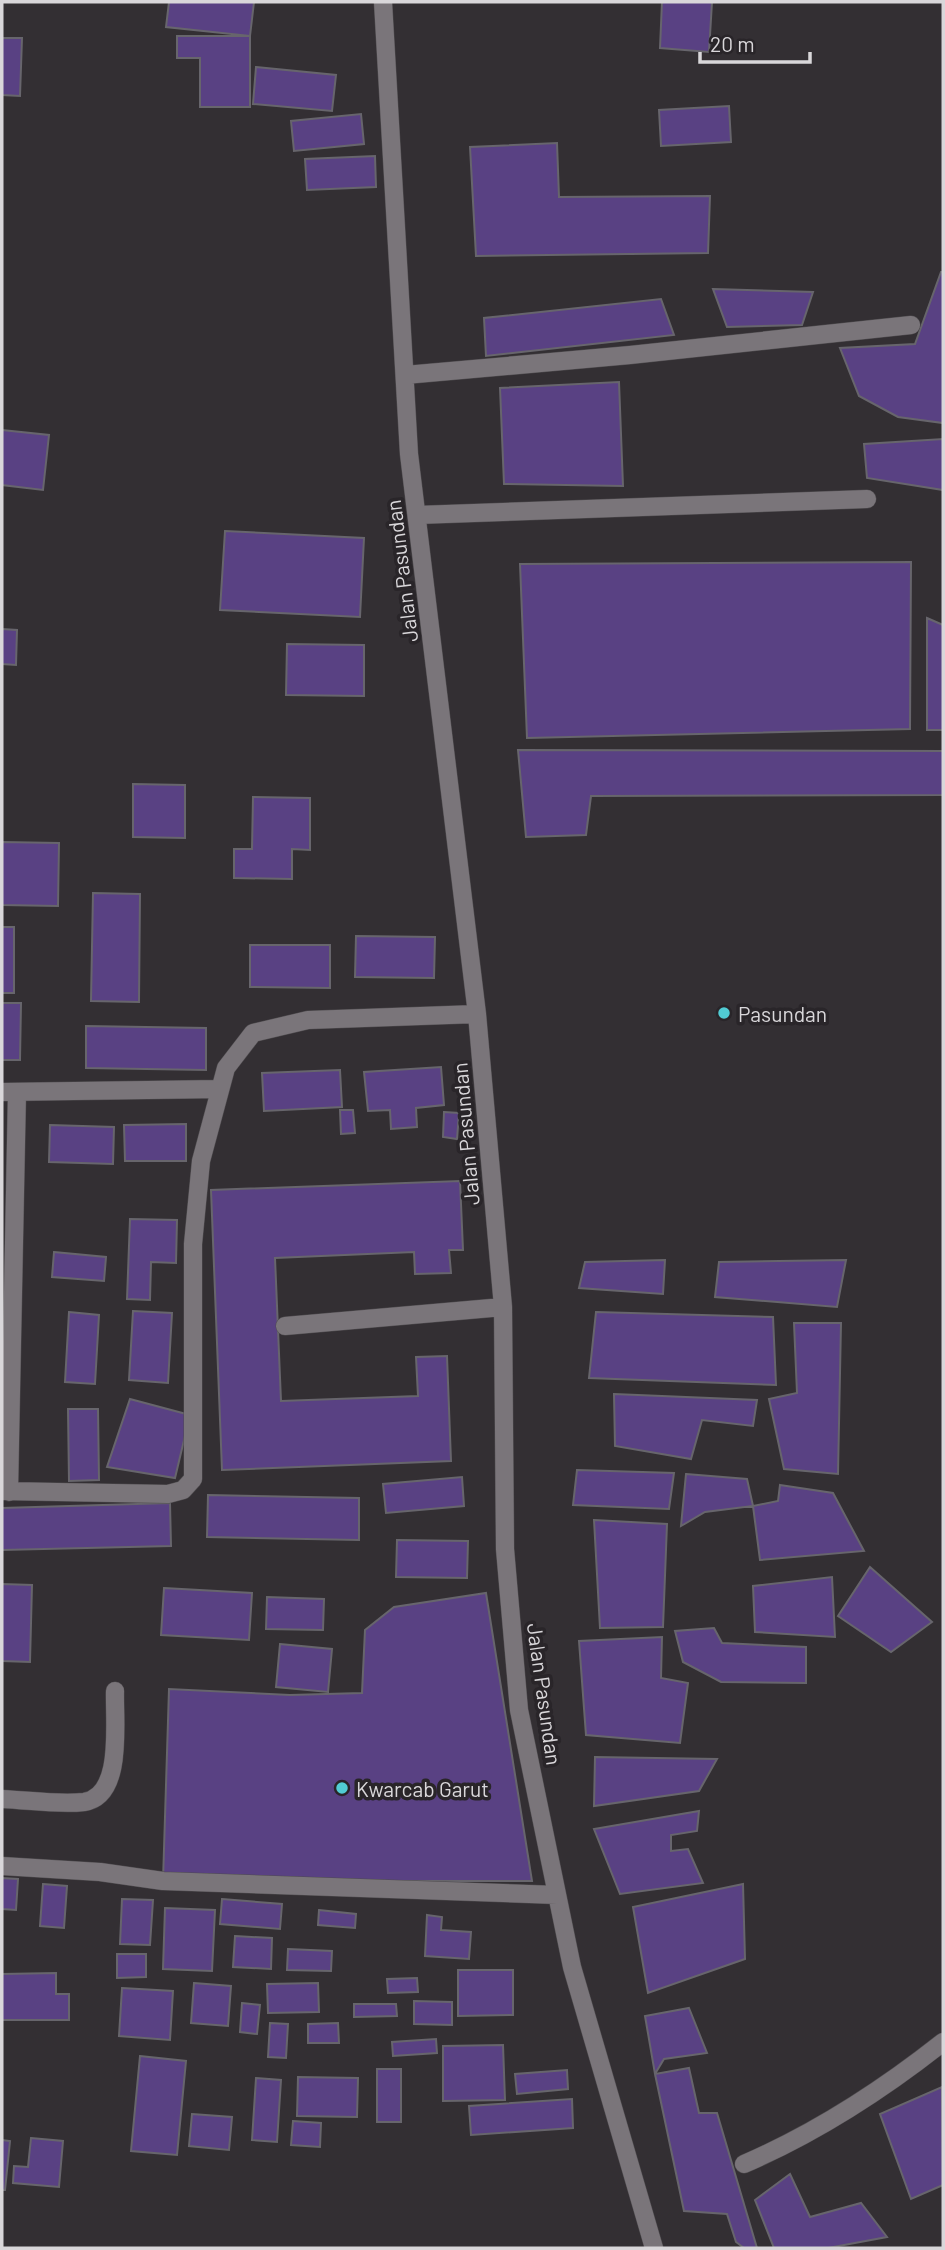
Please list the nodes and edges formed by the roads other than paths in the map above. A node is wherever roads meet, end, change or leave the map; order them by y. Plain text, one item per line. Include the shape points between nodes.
1 (383, 2) edge
2 (911, 325) dead end
3 (404, 375) junction
4 (867, 499) dead end
5 (417, 515) junction
6 (477, 1014) junction
7 (220, 1089) junction
8 (9, 1092) edge
9 (503, 1307) junction
10 (285, 1326) dead end
11 (5, 1492) edge
12 (115, 1691) dead end
13 (2, 1798) edge
14 (2, 1866) edge
15 (557, 1895) junction
16 (943, 2042) edge
17 (744, 2164) dead end
18 (654, 2248) edge

1 - 3 street, Jalan Pasundan
2 - 3 street
3 - 5 street, Jalan Pasundan
4 - 5 street
5 - 6 street, Jalan Pasundan
6 - 7 street via 308,1020 253,1033 226,1068
6 - 9 street, Jalan Pasundan
7 - 8 street
7 - 11 street via 201,1161 193,1244 193,1479 184,1490 168,1494
8 - 11 street
9 - 10 street
9 - 15 street, Jalan Pasundan via 505,1549 519,1710
12 - 13 street via 112,1776 103,1793 85,1802
14 - 15 street via 163,1881
15 - 18 street, Jalan Pasundan via 572,1967
16 - 17 street via 831,2123

